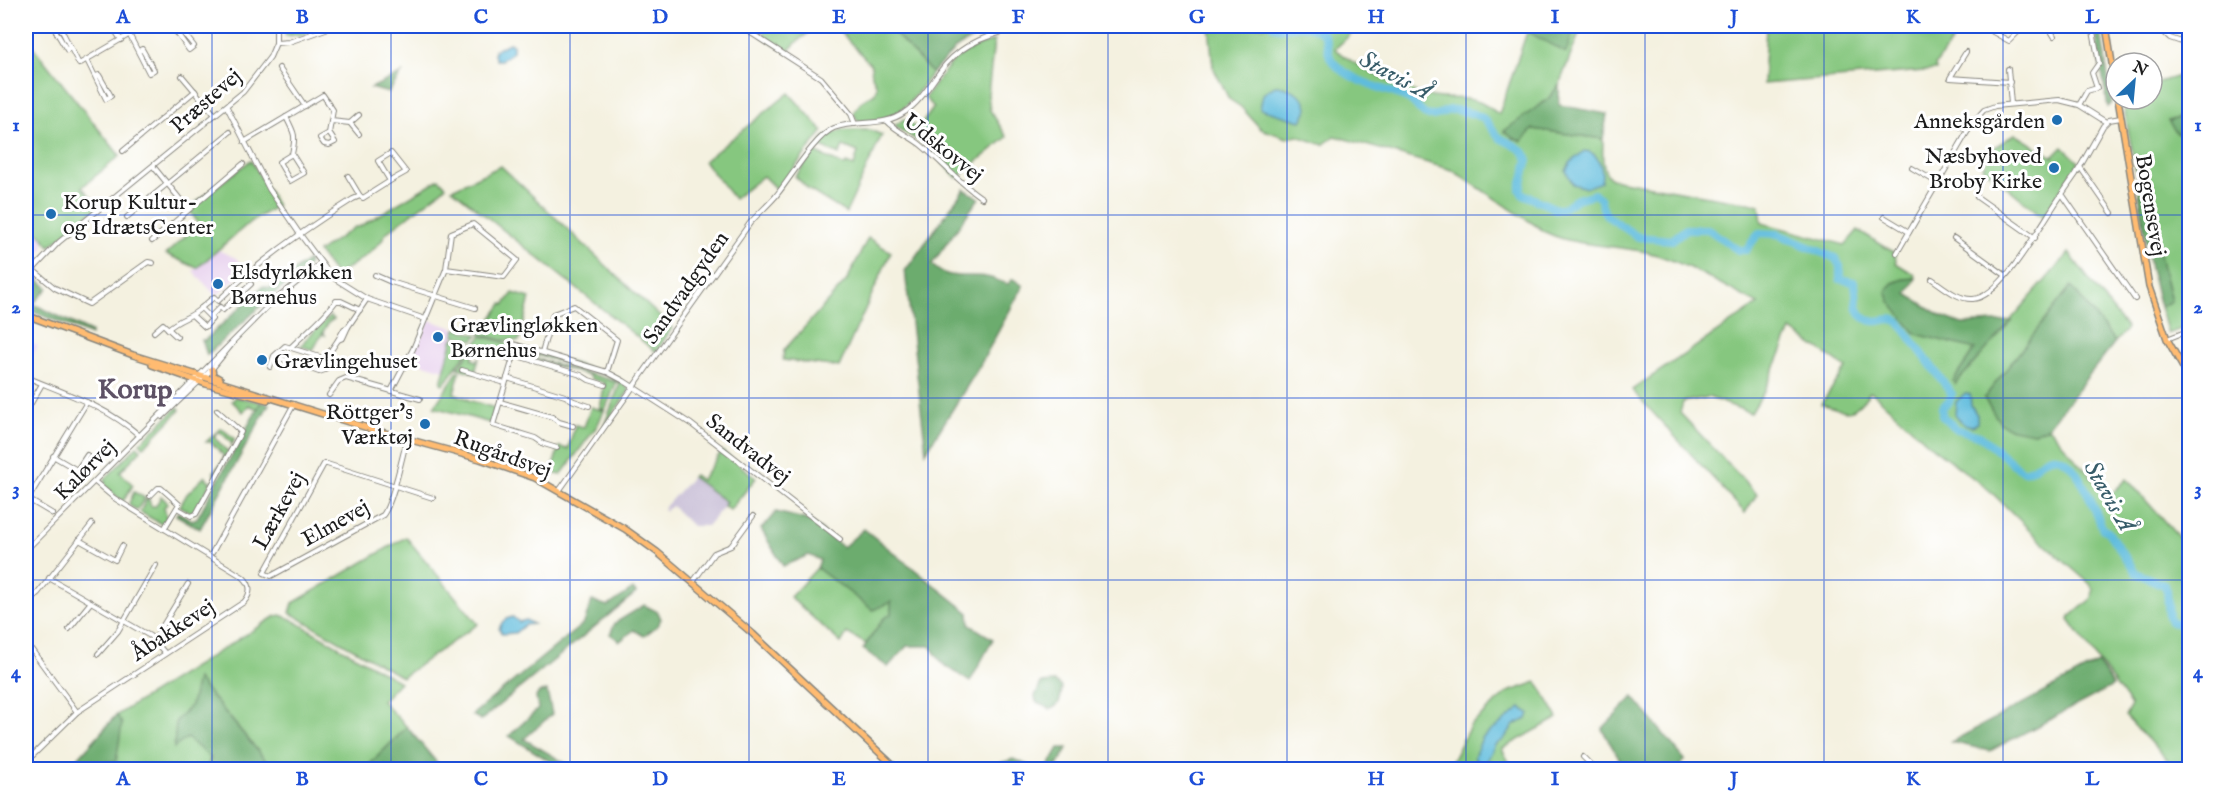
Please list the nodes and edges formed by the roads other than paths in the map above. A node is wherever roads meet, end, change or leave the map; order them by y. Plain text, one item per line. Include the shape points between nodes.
1 (112, 26) edge
2 (144, 26) edge
3 (176, 26) edge
4 (276, 26) edge
5 (334, 26) edge
6 (740, 26) edge
7 (1022, 26) edge
8 (1982, 26) edge
9 (2024, 26) edge
10 (2048, 26) edge
11 (2092, 26) edge
12 (2106, 26) edge
13 (2157, 26) edge
14 (129, 34) junction
15 (2054, 36) dead end
16 (121, 40) junction
17 (276, 43) junction
18 (2190, 45) edge
19 (69, 48) junction
20 (139, 51) junction
21 (2110, 51) edge
22 (1966, 52) dead end
23 (87, 60) junction
24 (279, 68) dead end
25 (2008, 69) dead end
26 (96, 76) junction
27 (182, 76) dead end
28 (2010, 82) junction
29 (195, 92) junction
30 (2012, 104) junction
31 (2079, 105) junction
32 (305, 106) junction
33 (227, 107) junction
34 (2120, 111) edge
35 (215, 115) junction
36 (359, 115) dead end
37 (286, 117) junction
38 (1944, 117) dead end
39 (2121, 118) junction
40 (331, 121) junction
41 (887, 121) junction
42 (2106, 122) junction
43 (350, 123) junction
44 (855, 124) junction
45 (1968, 131) junction
46 (230, 132) dead end
47 (329, 133) dead end
48 (359, 134) dead end
49 (244, 142) junction
50 (123, 151) dead end
51 (292, 154) junction
52 (243, 164) dead end
53 (153, 166) junction
54 (2080, 167) junction
55 (1912, 168) dead end
56 (348, 176) dead end
57 (390, 181) junction
58 (1938, 183) junction
59 (169, 184) junction
60 (2062, 194) junction
61 (360, 196) junction
62 (1977, 197) dead end
63 (982, 198) dead end
64 (188, 209) junction
65 (2112, 213) dead end
66 (127, 217) dead end
67 (1884, 217) dead end
68 (1909, 232) junction
69 (299, 233) junction
70 (1954, 238) dead end
71 (2035, 238) junction
72 (152, 242) dead end
73 (1897, 253) dead end
74 (153, 263) dead end
75 (321, 263) junction
76 (32, 269) junction
77 (446, 269) junction
78 (375, 275) dead end
79 (2006, 275) junction
80 (26, 277) edge
81 (1932, 279) dead end
82 (237, 283) junction
83 (250, 284) dead end
84 (244, 290) junction
85 (435, 296) junction
86 (367, 299) junction
87 (2134, 299) dead end
88 (201, 308) junction
89 (475, 308) dead end
90 (360, 310) junction
91 (26, 315) edge
92 (193, 316) junction
93 (210, 317) junction
94 (426, 320) junction
95 (168, 328) junction
96 (243, 330) junction
97 (2190, 330) edge
98 (154, 332) dead end
99 (177, 338) dead end
100 (2167, 339) junction
101 (290, 348) junction
102 (477, 349) dead end
103 (542, 352) junction
104 (133, 355) junction
105 (274, 357) junction
106 (513, 357) junction
107 (325, 359) junction
108 (270, 367) dead end
109 (212, 369) junction
110 (462, 370) dead end
111 (607, 372) junction
112 (26, 377) edge
113 (199, 378) junction
114 (2190, 380) edge
115 (506, 381) junction
116 (42, 383) junction
117 (605, 385) dead end
118 (235, 387) junction
119 (634, 388) junction
120 (391, 391) junction
121 (254, 392) junction
122 (329, 395) dead end
123 (420, 399) dead end
124 (87, 402) junction
125 (500, 402) junction
126 (294, 406) junction
127 (589, 406) dead end
128 (218, 410) dead end
129 (26, 411) edge
130 (573, 426) dead end
131 (140, 436) junction
132 (407, 439) junction
133 (557, 447) dead end
134 (87, 454) dead end
135 (53, 456) junction
136 (95, 482) junction
137 (394, 485) junction
138 (559, 491) junction
139 (150, 496) dead end
140 (27, 498) edge
141 (433, 498) dead end
142 (177, 508) junction
143 (53, 514) dead end
144 (753, 516) dead end
145 (92, 524) dead end
146 (164, 529) junction
147 (840, 539) dead end
148 (79, 540) junction
149 (122, 546) dead end
150 (213, 549) dead end
151 (26, 550) edge
152 (156, 565) dead end
153 (265, 575) joint
154 (49, 579) junction
155 (693, 582) junction
156 (188, 584) dead end
157 (91, 602) junction
158 (26, 603) edge
159 (123, 621) junction
160 (69, 629) dead end
161 (154, 640) junction
162 (26, 642) edge
163 (165, 653) junction
164 (98, 654) dead end
165 (77, 712) junction
166 (1583, 757) dead end
167 (26, 762) edge
168 (898, 770) edge
169 (1596, 770) edge

1 - 16 street
2 - 14 street
3 - 3 street via 194,46 189,50 174,29
4 - 17 street
5 - 17 street
6 - 44 street via 821,78
7 - 41 street via 963,48 913,106
8 - 9 street via 2009,41
10 - 15 street
11 - 31 street via 2099,63 2092,73 2097,88 2087,91
12 - 21 main road
13 - 18 street via 2170,38
14 - 16 street
14 - 20 street
16 - 23 street
17 - 33 street, Præstevej via 253,81
19 - 19 street via 55,30 60,27 71,47
19 - 23 street via 79,64
20 - 20 street via 142,49 154,70 149,73
22 - 28 street via 1950,78
23 - 26 street
24 - 32 street
25 - 28 street
26 - 26 street via 111,96 106,99 94,78
27 - 29 street
28 - 30 street
29 - 35 street
29 - 50 street
30 - 31 street via 2059,100
30 - 45 street via 1984,110
31 - 42 street
32 - 37 street
32 - 40 street via 323,95 333,110
33 - 35 street, Præstevej
33 - 49 street
34 - 39 main road, Bogensevej
35 - 53 street, Præstevej
36 - 43 street
37 - 49 street
37 - 51 street via 296,134
38 - 45 street
39 - 42 street
39 - 100 main road, Bogensevej via 2146,275
40 - 43 street
40 - 47 street
41 - 44 street, Sandvadgyden
41 - 63 street, Udskovvej
42 - 54 street
43 - 48 street
44 - 119 street, Sandvadgyden via 836,128 818,140 750,223
45 - 58 street
46 - 59 street, Præstevej
49 - 69 street
51 - 51 street via 279,162 290,181 304,173
52 - 64 street
53 - 59 street
53 - 76 street, Præstevej via 59,242
54 - 60 street
54 - 65 street
55 - 58 street
56 - 61 street
57 - 57 street via 378,161 391,153 406,172
57 - 61 street via 363,198
58 - 68 street
59 - 64 street
59 - 66 street, Præstevej
60 - 71 street
60 - 87 street
61 - 69 street
62 - 71 street
64 - 72 street
67 - 68 street
68 - 73 street
69 - 75 street
69 - 82 street
70 - 79 street
71 - 79 street
74 - 76 street via 148,262 89,304 55,288
75 - 86 street via 341,284
75 - 96 street, Kalørvej
76 - 80 street, Præstevej
77 - 77 street via 504,277 517,260 473,224 451,233
77 - 85 street
78 - 85 street
79 - 81 street via 1990,292 1974,299 1960,297
82 - 84 street
82 - 88 street via 218,301 214,297
83 - 84 street
84 - 93 street
85 - 89 street
85 - 94 street
86 - 90 street
86 - 94 street
88 - 92 street
88 - 93 street
90 - 101 street via 336,301
90 - 107 street
91 - 104 main road, Rugårdsvej
92 - 93 street via 205,327
92 - 95 street via 179,319
94 - 120 street
95 - 98 street via 163,324
95 - 99 street
96 - 109 street, Kalørvej
96 - 113 street, Kalørvej
97 - 100 street
100 - 114 main road, Bogensevej
101 - 105 street via 282,347
101 - 107 street
102 - 106 street
103 - 106 street, Sandvadvej via 515,344
103 - 111 street, Sandvadvej
103 - 111 street via 553,314 574,306 617,340
104 - 113 main road, Rugårdsvej
104 - 113 main road, Rugårdsvej
105 - 107 street via 319,372 327,367
105 - 108 street
106 - 115 street
106 - 117 street
109 - 113 street, Kalørvej
109 - 118 main road via 213,375
110 - 115 street
111 - 119 street, Sandvadvej
112 - 116 street
113 - 118 main road, Rugårdsvej
113 - 121 main road
113 - 126 main road, Rugårdsvej
113 - 131 street, Kalørvej
115 - 125 street
115 - 127 street
116 - 124 street
116 - 129 street
118 - 121 main road, Rugårdsvej
119 - 138 street, Sandvadgyden
119 - 147 street, Sandvadvej via 691,424
120 - 122 street via 344,378
120 - 123 street
121 - 126 main road, Rugårdsvej
124 - 131 street via 115,416
124 - 135 street
125 - 130 street
125 - 133 street via 494,426
126 - 132 main road, Rugårdsvej
126 - 150 street
128 - 142 street via 241,432 196,514 191,516
131 - 136 street, Kalørvej
132 - 137 street, Elmevej
132 - 138 main road, Rugårdsvej via 510,468
134 - 135 street via 77,470
135 - 140 street
136 - 146 street, Åbakkevej
136 - 151 street, Kalørvej
137 - 141 street
137 - 153 street, Elmevej via 382,516 271,576
137 - 153 street, Lærkevej via 324,464 264,570
138 - 155 main road, Rugårdsvej via 638,538
139 - 142 street via 162,488 179,504
140 - 143 street
142 - 146 street
144 - 155 street via 731,546 714,553
145 - 148 street
146 - 163 street, Åbakkevej via 245,578 250,590 244,602
148 - 149 street via 115,560
148 - 154 street
152 - 159 street
154 - 157 street
154 - 158 street
155 - 168 main road, Rugårdsvej
156 - 161 street
157 - 159 street
157 - 160 street
159 - 161 street
159 - 164 street
161 - 163 street
162 - 165 street
163 - 165 street, Åbakkevej
165 - 167 street, Åbakkevej
166 - 169 street

